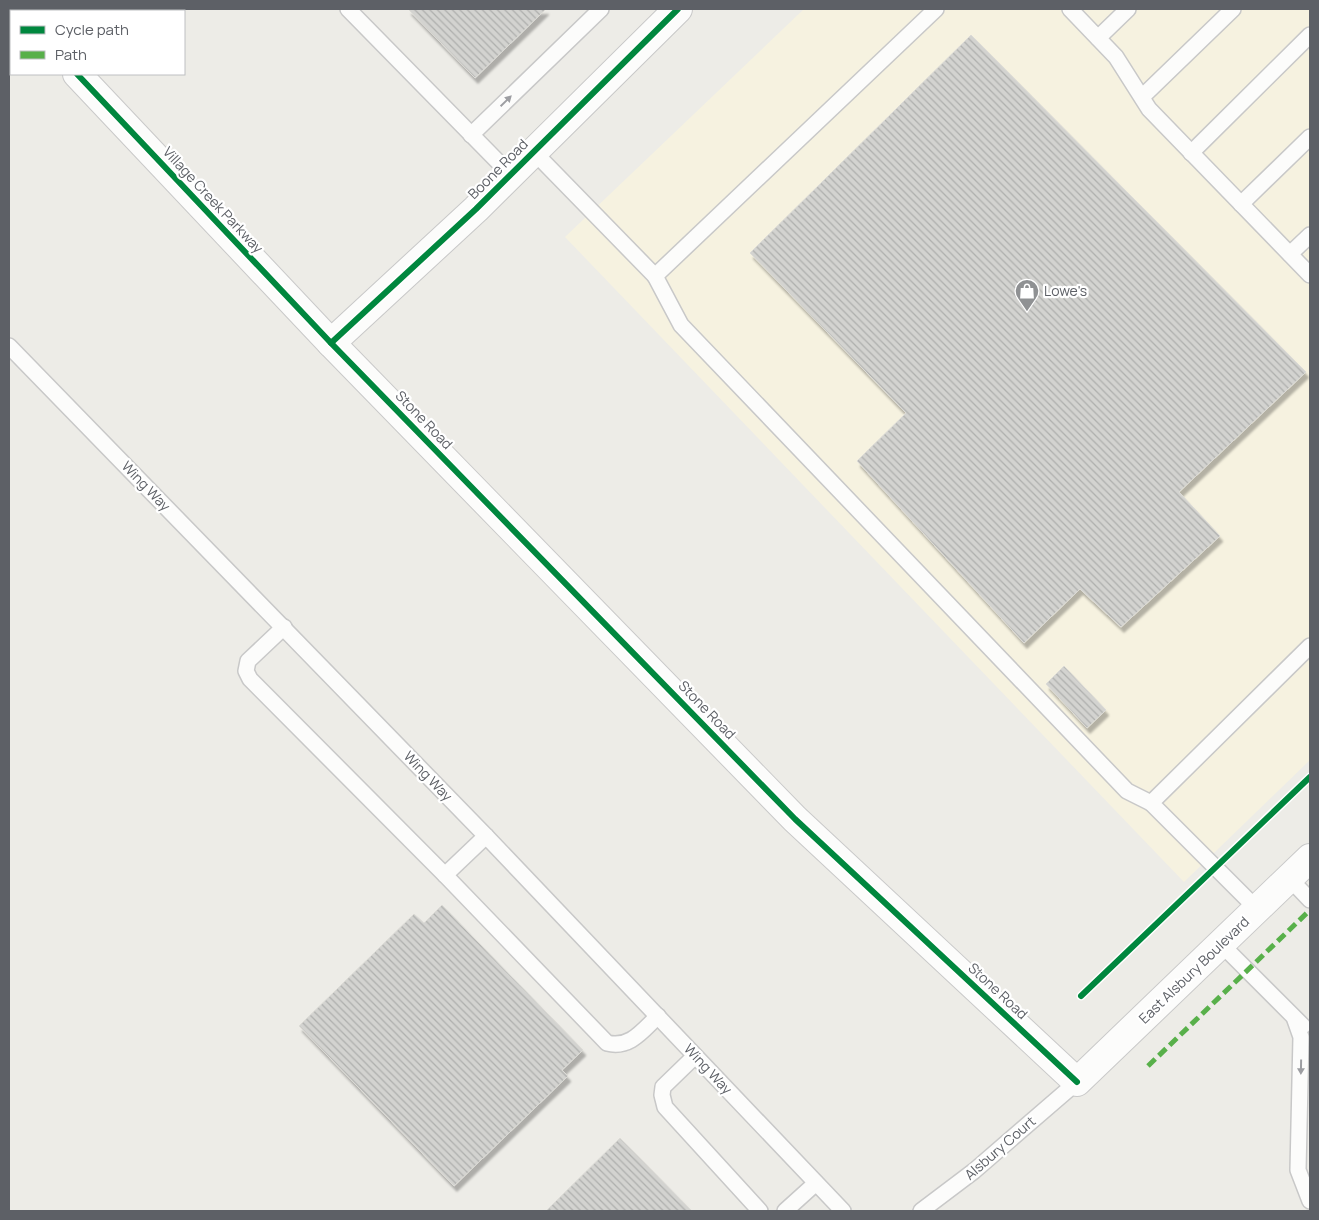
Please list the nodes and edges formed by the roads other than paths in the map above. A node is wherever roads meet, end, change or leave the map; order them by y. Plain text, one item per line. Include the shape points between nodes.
1 (348, 9) edge
2 (601, 9) edge
3 (678, 9) edge
4 (936, 9) edge
5 (1070, 9) edge
6 (1128, 9) edge
7 (1233, 9) edge
8 (1310, 35) edge
9 (1098, 38) junction
10 (78, 75) edge
11 (1142, 97) junction
12 (471, 135) junction
13 (1310, 137) edge
14 (533, 151) junction
15 (1191, 153) junction
16 (510, 174) junction
17 (1241, 204) junction
18 (1310, 235) edge
19 (1290, 254) junction
20 (1310, 275) edge
21 (655, 276) junction
22 (331, 343) junction
23 (9, 346) edge
24 (284, 627) junction
25 (1310, 646) edge
26 (1151, 803) junction
27 (486, 836) junction
28 (1310, 858) edge
29 (445, 875) junction
30 (1289, 878) junction
31 (1310, 900) edge
32 (1257, 909) junction
33 (1221, 944) junction
34 (658, 1016) junction
35 (1295, 1020) junction
36 (1310, 1032) edge
37 (696, 1056) junction
38 (1078, 1082) junction
39 (816, 1183) junction
40 (1310, 1201) edge
41 (760, 1211) edge
42 (786, 1211) edge
43 (842, 1211) edge
44 (921, 1211) edge

1 - 12 lane
12 -> 2 lane
3 - 14 street, Boone Road
4 - 21 lane
5 - 9 lane
6 - 9 lane
7 - 11 lane
8 - 15 lane
9 - 11 lane via 1116,57
10 - 22 street, Village Creek Parkway
11 - 15 lane
12 - 16 lane
13 - 17 lane
14 - 16 street, Boone Road
14 - 21 lane
15 - 17 lane
16 - 22 street, Boone Road
17 - 19 lane
18 - 19 lane
19 - 20 lane
21 - 26 lane via 681,325 1127,791
22 - 38 street, Stone Road via 795,818
23 - 24 lane, Wing Way
24 - 27 lane, Wing Way
24 - 29 lane via 248,661 246,671 250,678
25 - 26 lane
26 - 32 lane
27 - 29 lane
27 - 34 lane, Wing Way
28 - 30 street, East Alsbury Boulevard
29 - 34 lane via 607,1043 626,1044
30 - 31 lane
30 - 32 street, East Alsbury Boulevard
32 - 33 street, East Alsbury Boulevard
33 - 35 lane
33 - 38 street, East Alsbury Boulevard
34 - 37 lane, Wing Way
35 - 36 lane
35 -> 40 lane via 1301,1037 1298,1170
37 - 39 lane, Wing Way
37 - 41 lane via 663,1087 665,1107
38 - 44 lane, Alsbury Court via 974,1171
39 - 42 lane
39 - 43 lane, Wing Way

